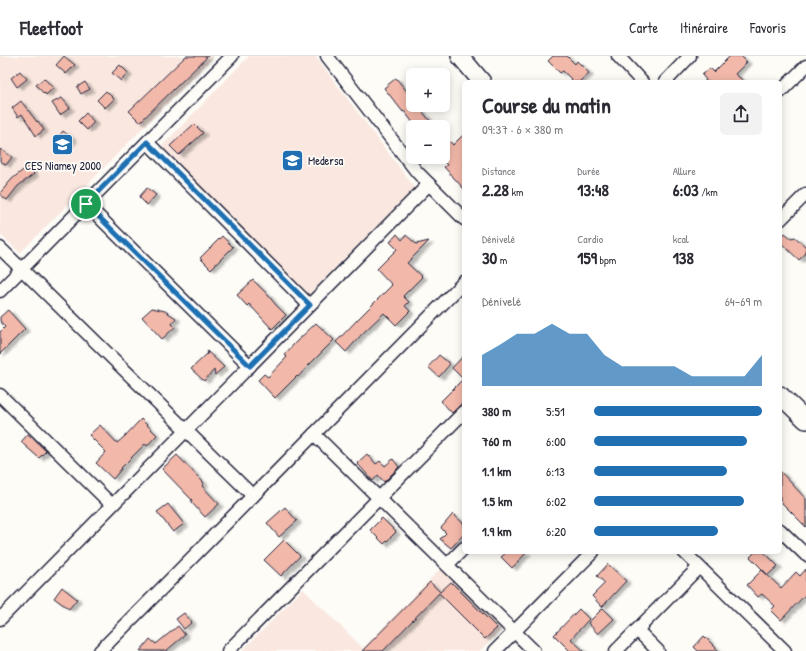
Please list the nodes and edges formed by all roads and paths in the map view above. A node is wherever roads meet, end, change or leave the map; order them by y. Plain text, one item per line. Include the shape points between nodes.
1 (232, 56) edge
2 (327, 56) edge
3 (460, 56) edge
4 (618, 56) edge
5 (690, 56) edge
6 (806, 66) edge
7 (480, 80) edge
8 (640, 80) edge
9 (667, 80) edge
10 (782, 90) edge
11 (147, 142) junction
12 (429, 184) junction
13 (806, 194) edge
14 (86, 204) junction
15 (462, 217) edge
16 (782, 218) edge
17 (0, 248) edge
18 (21, 269) junction
19 (462, 284) edge
20 (0, 291) edge
21 (310, 305) junction
22 (250, 366) junction
23 (0, 395) edge
24 (782, 397) edge
25 (462, 414) edge
26 (806, 420) edge
27 (186, 430) junction
28 (314, 434) junction
29 (253, 496) junction
30 (379, 498) junction
31 (112, 505) junction
32 (782, 532) edge
33 (462, 550) edge
34 (591, 554) edge
35 (686, 554) edge
36 (806, 555) edge
37 (447, 565) junction
38 (699, 567) junction
39 (0, 619) edge
40 (637, 630) junction
41 (514, 631) junction
42 (106, 649) edge
43 (228, 651) edge
44 (495, 651) edge
45 (534, 651) edge
46 (616, 651) edge
47 (658, 651) edge
48 (785, 651) edge

1 - 11 street
2 - 12 street
3 - 7 street
4 - 8 street
5 - 9 street
6 - 10 street
11 - 14 street
11 - 21 street
12 - 15 street
12 - 21 street
13 - 16 street
14 - 18 street
14 - 22 street
17 - 18 street
18 - 20 street
18 - 27 street
19 - 28 street
21 - 22 street
22 - 27 street
23 - 31 street
24 - 26 street
25 - 30 street
27 - 29 street
27 - 31 street
28 - 29 street
28 - 30 street
29 - 42 street
30 - 37 street
30 - 43 street
31 - 39 street
32 - 36 street
33 - 37 street
34 - 41 street
35 - 38 street
37 - 41 street
38 - 40 street
38 - 48 street
40 - 46 street
40 - 47 street
41 - 44 street
41 - 45 street

